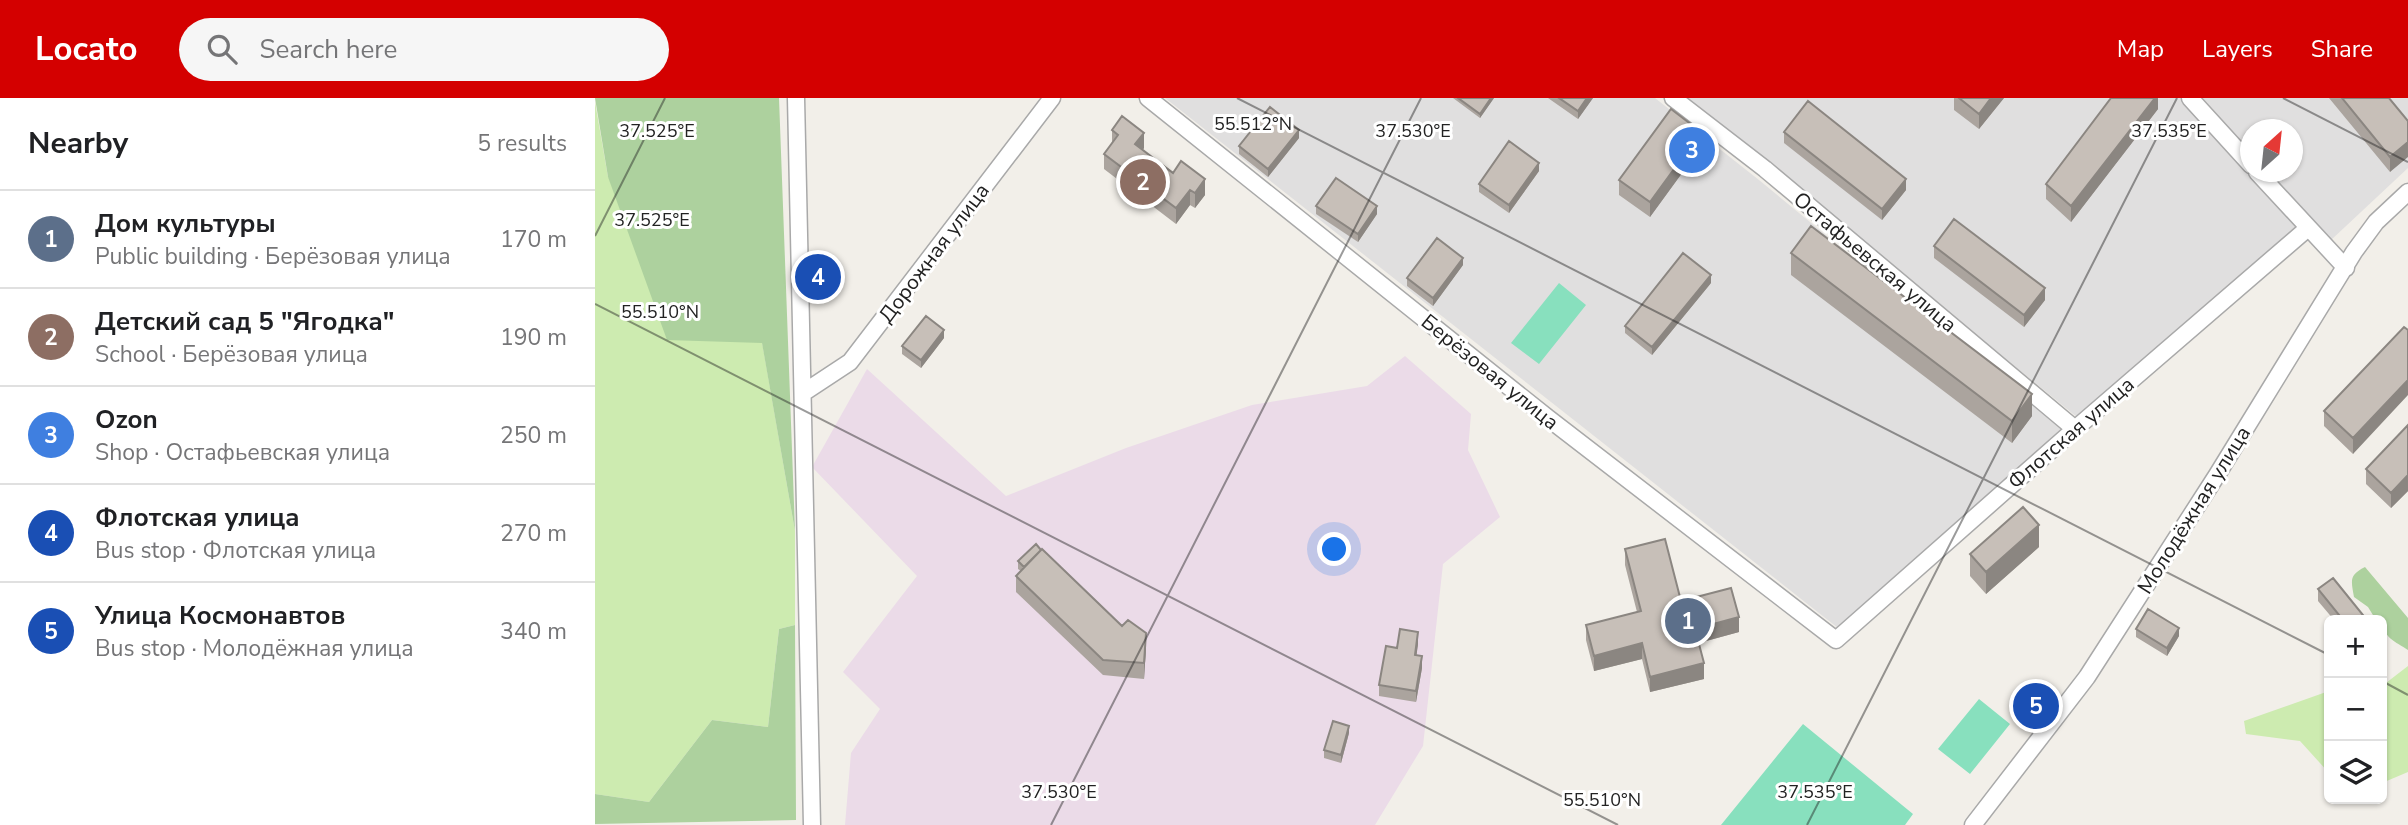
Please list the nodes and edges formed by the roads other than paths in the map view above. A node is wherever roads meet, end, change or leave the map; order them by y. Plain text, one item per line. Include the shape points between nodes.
1 (796, 98) edge
2 (1052, 98) edge
3 (1148, 98) edge
4 (1674, 98) edge
5 (2190, 98) edge
6 (2240, 153) edge
7 (2266, 182) edge
8 (2408, 192) edge
9 (2308, 228) junction
10 (2346, 268) junction
11 (803, 393) junction
12 (2075, 429) junction
13 (1836, 640) joint
14 (811, 825) edge
15 (1973, 825) edge

1 - 11 street
2 - 11 street, Дорожная улица via 850,362
3 - 13 street, Берёзовая улица via 1537,410
4 - 12 street, Остафьевская улица
5 - 6 street
7 - 9 street
8 - 10 street, Молодёжная улица via 2376,222
9 - 10 street
9 - 12 street, Флотская улица
10 - 15 street, Молодёжная улица via 2087,677
11 - 14 street
12 - 13 street, Флотская улица

